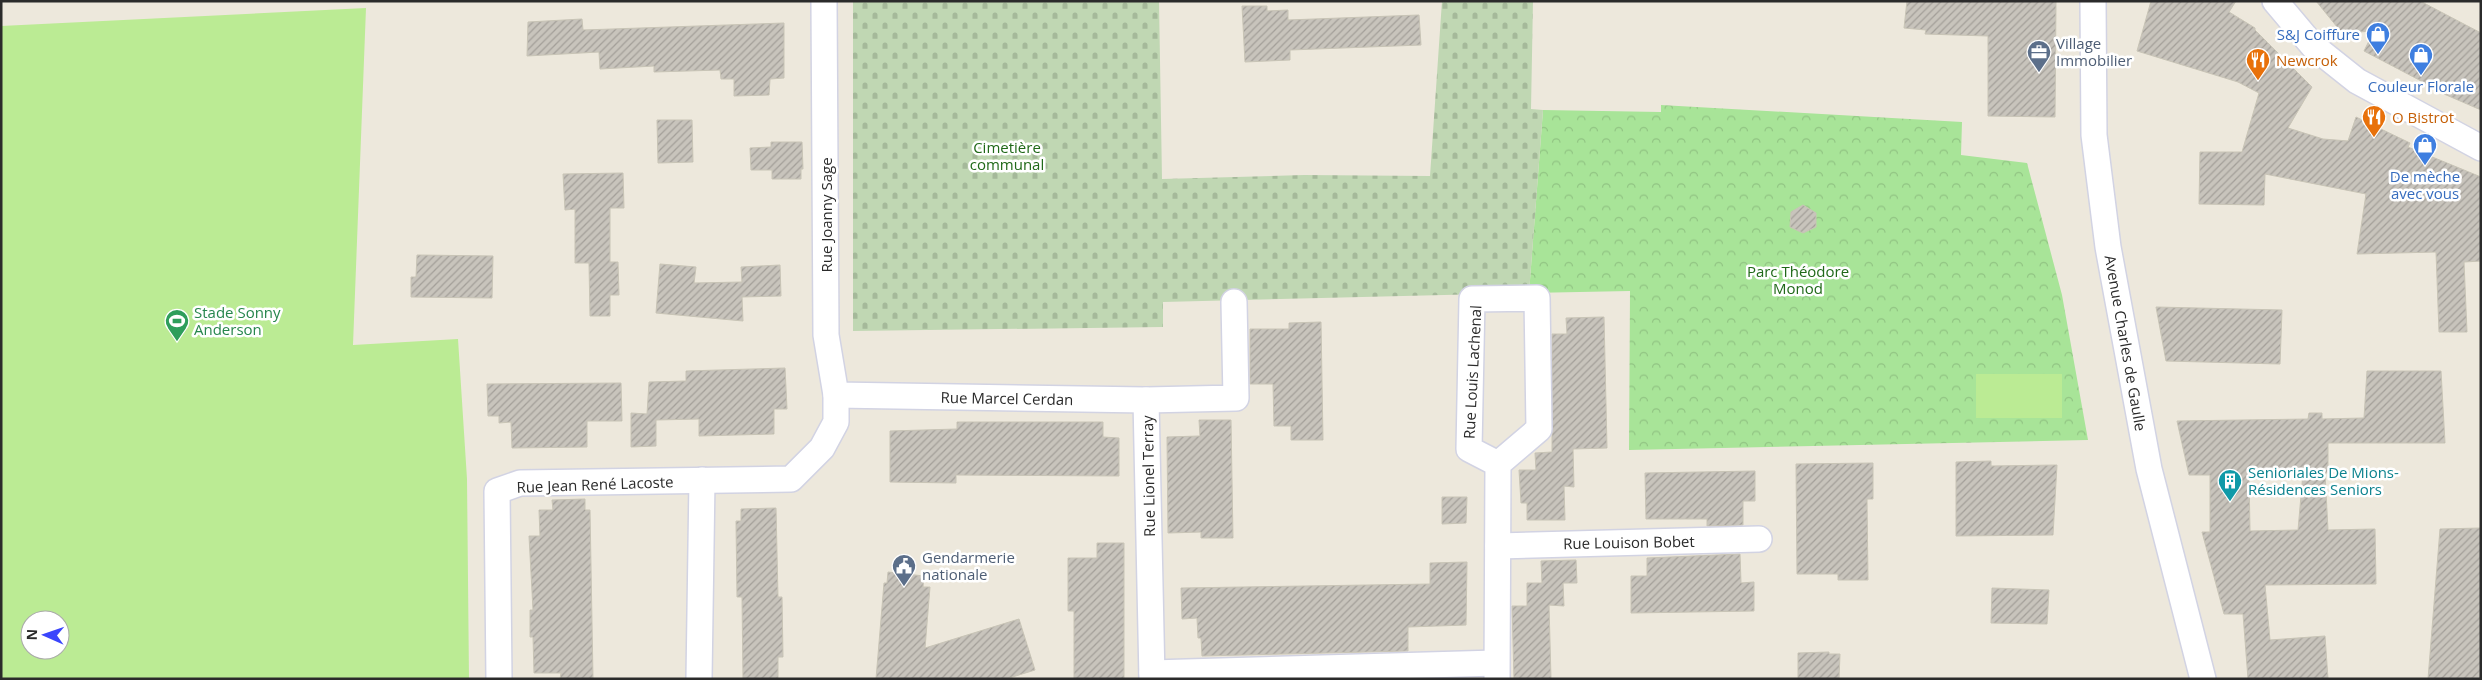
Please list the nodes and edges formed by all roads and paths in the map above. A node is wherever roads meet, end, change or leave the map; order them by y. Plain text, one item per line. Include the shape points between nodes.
1 (824, 1) edge
2 (2092, 1) edge
3 (2276, 1) edge
4 (2481, 148) edge
5 (1234, 302) dead end
6 (836, 395) junction
7 (1146, 400) junction
8 (1498, 464) junction
9 (702, 480) junction
10 (1759, 539) dead end
11 (1498, 546) junction
12 (1496, 671) edge
13 (1152, 676) edge
14 (499, 679) edge
15 (699, 679) edge
16 (2203, 679) edge

1 - 6 street, Rue Joanny Sage via 826,335
2 - 16 street, Avenue Charles de Gaulle via 2094,135 2108,247 2149,470
3 - 4 street via 2313,46 2357,81
5 - 7 street, Rue Lionel Terray via 1236,398
6 - 7 street, Rue Marcel Cerdan
6 - 9 street, Rue Jean René Lacoste via 836,422 822,448 791,479
7 - 13 street, Rue Lionel Terray
8 - 8 street, Rue Louis Lachenal via 1469,449 1472,299 1538,298 1539,429
8 - 11 street
9 - 14 street, Rue Jean René Lacoste via 520,483 498,491
9 - 15 street
10 - 11 street, Rue Louison Bobet
11 - 12 street
12 - 13 street

